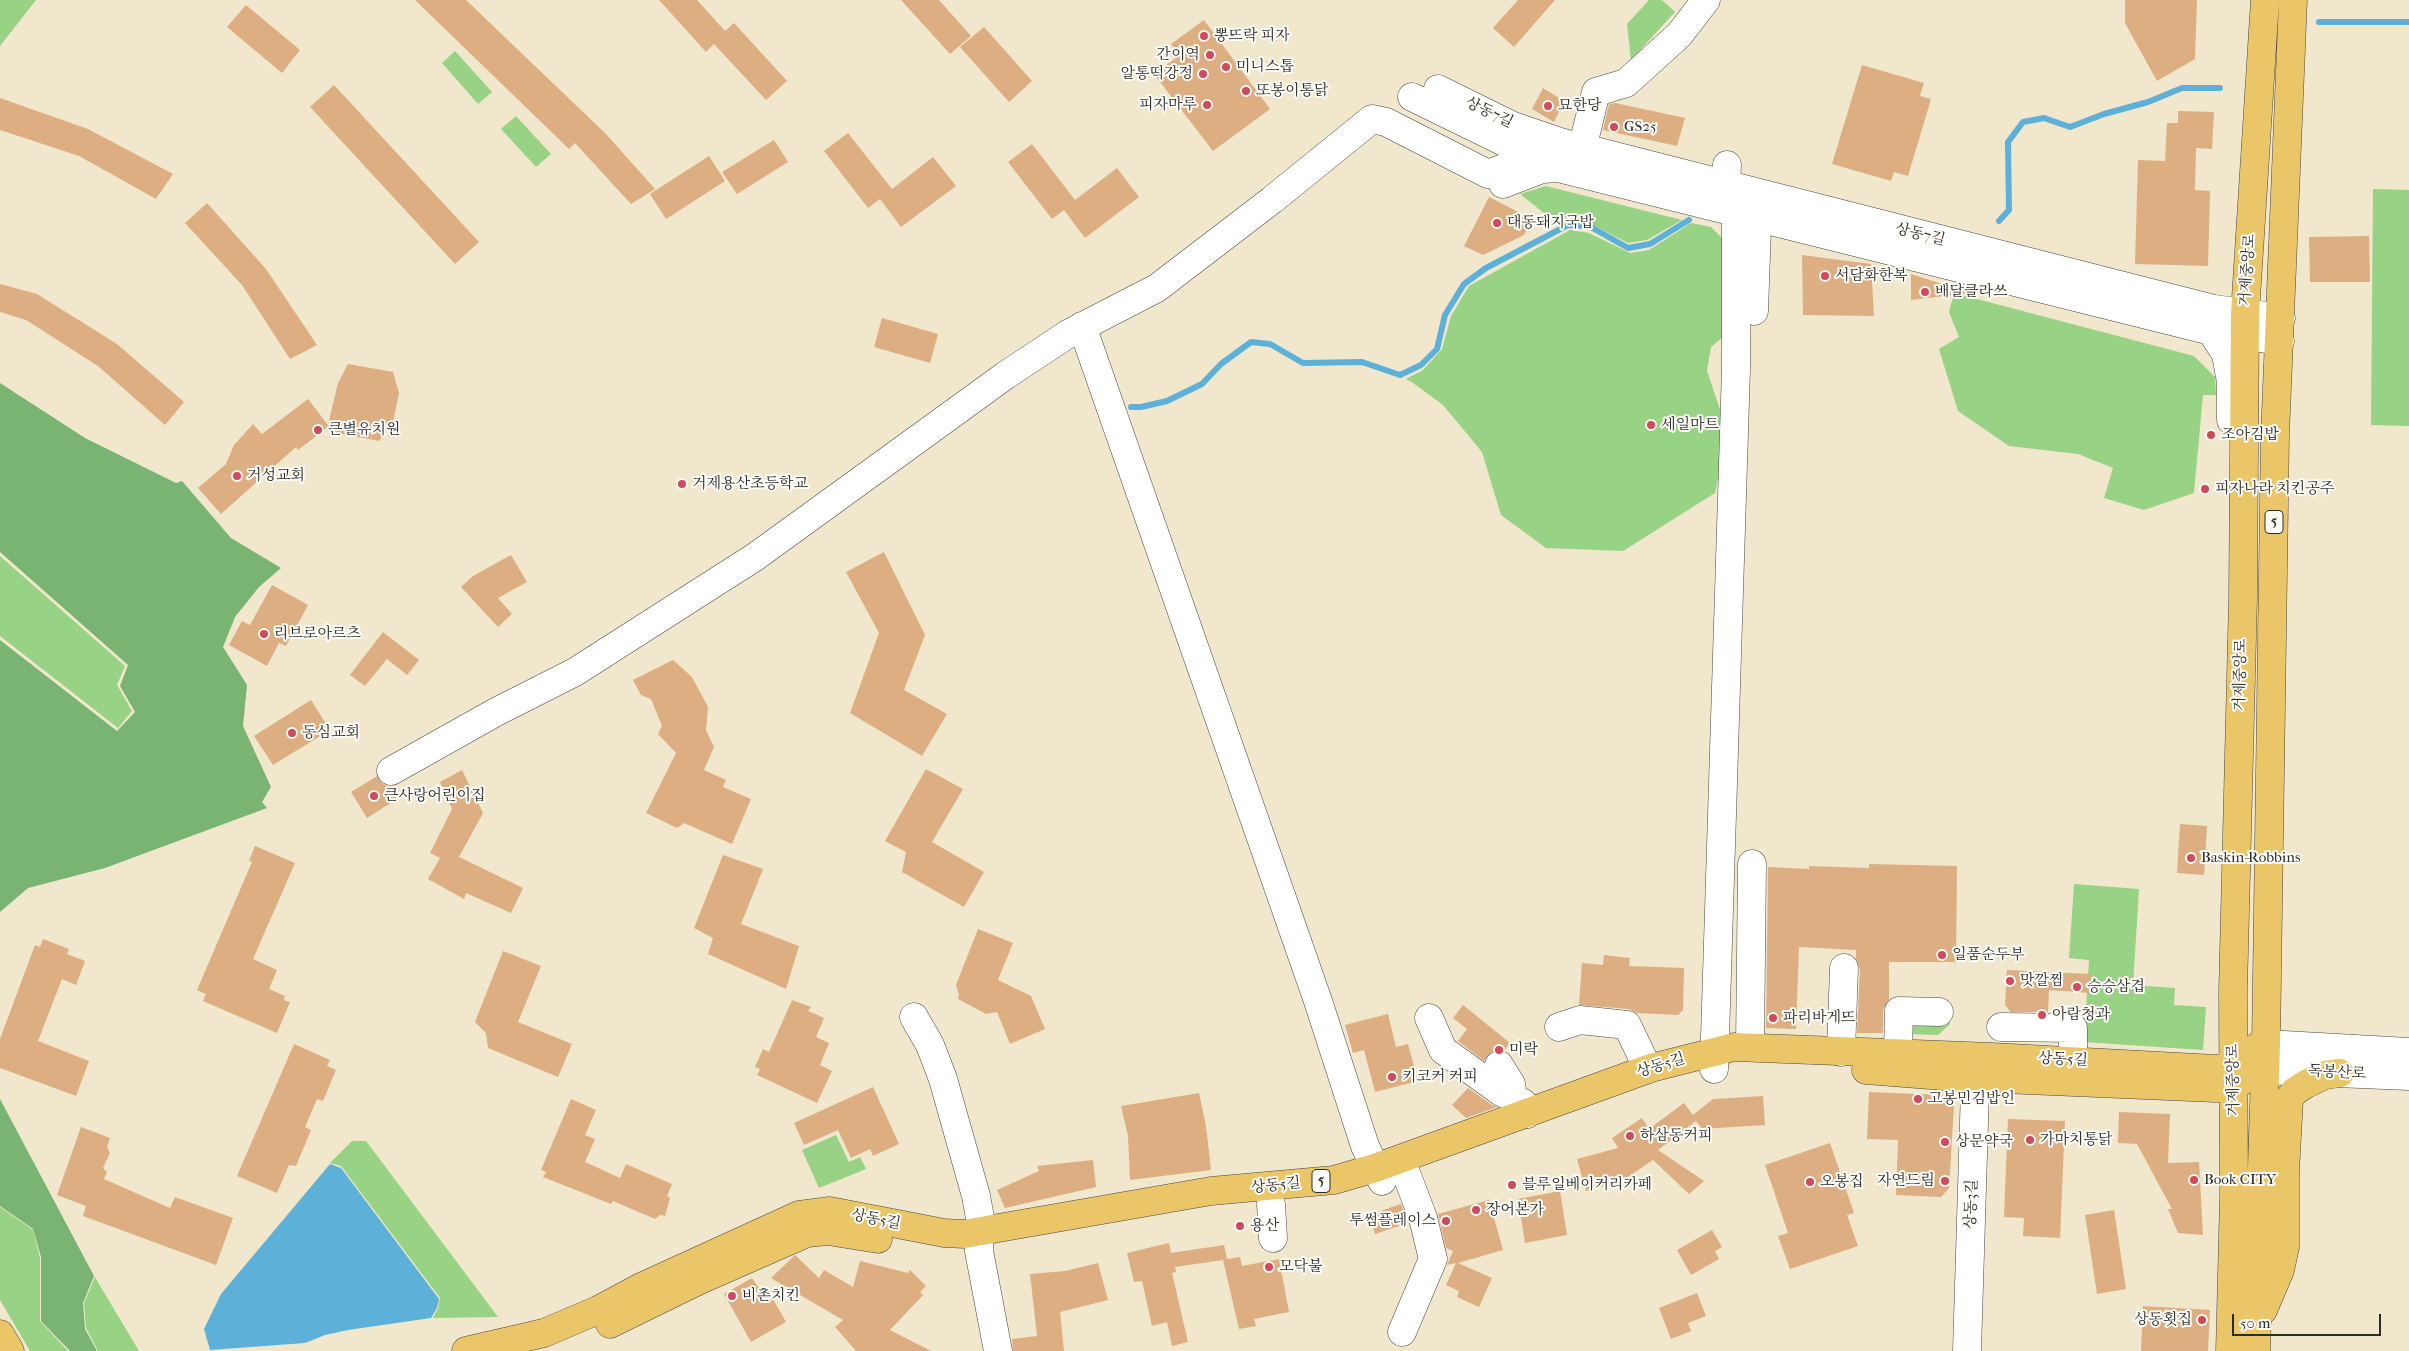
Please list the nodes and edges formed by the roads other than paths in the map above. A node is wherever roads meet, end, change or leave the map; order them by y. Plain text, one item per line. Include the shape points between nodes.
1 (1706, 0) edge
2 (2265, 0) edge
3 (2293, 0) edge
4 (1488, 135) junction
5 (2257, 136) junction
6 (1571, 145) junction
7 (1528, 154) junction
8 (1562, 169) junction
9 (1481, 177) junction
10 (1738, 190) junction
11 (2212, 320) junction
12 (2245, 326) junction
13 (2280, 330) junction
14 (1078, 337) junction
15 (2243, 598) junction
16 (395, 779) dead end
17 (1752, 864) dead end
18 (1844, 968) dead end
19 (2233, 991) junction
20 (1939, 1012) dead end
21 (1429, 1018) dead end
22 (908, 1020) dead end
23 (1559, 1027) dead end
24 (2001, 1027) dead end
25 (1841, 1052) junction
26 (2409, 1052) edge
27 (1898, 1054) junction
28 (1729, 1056) junction
29 (2265, 1057) junction
30 (2073, 1060) junction
31 (1499, 1065) dead end
32 (1648, 1069) junction
33 (1986, 1072) junction
34 (2340, 1073) junction
35 (2234, 1076) junction
36 (2409, 1076) edge
37 (2189, 1077) junction
38 (1520, 1105) junction
39 (2234, 1130) junction
40 (1378, 1177) junction
41 (1271, 1204) junction
42 (1273, 1238) dead end
43 (972, 1242) junction
44 (2258, 1320) junction
45 (1402, 1332) dead end
46 (0, 1334) edge
47 (10, 1351) edge
48 (466, 1351) edge
49 (540, 1351) edge
50 (982, 1351) edge
51 (998, 1351) edge
52 (1967, 1351) edge
53 (1984, 1351) edge
54 (2230, 1351) edge
55 (2256, 1351) edge

1 - 6 street via 1679,35 1626,83 1596,92
2 - 5 main road, 거제중앙로 / 5
3 - 13 main road, 거제중앙로 / 5
4 - 6 street, 상동7길 via 1415,88
4 - 7 street, 상동7길
4 - 9 street via 1499,152 1493,169
5 - 11 street via 2243,156 2233,293
5 - 12 main road, 거제중앙로 / 5
6 - 7 street via 1551,143
6 - 10 street, 상동7길
7 - 8 street, 상동7길
7 - 9 street
8 - 9 street, 상동7길 via 1542,169 1483,188
8 - 10 street, 상동7길
9 - 14 street via 1386,122 1372,120 1157,288
10 - 11 street, 상동7길
10 - 28 street
11 - 12 street, 상동7길
11 - 15 street via 2226,354 2231,382 2230,574
12 - 13 street, 상동7길
12 - 15 main road, 거제중앙로 / 5
13 - 29 main road, 거제중앙로 / 5 via 2275,436
14 - 16 street via 1006,375 747,563 574,672 496,712
14 - 40 street via 1316,994
15 - 19 main road, 거제중앙로 / 5
17 - 28 street
18 - 25 street
19 - 35 main road, 거제중앙로 / 5
19 - 37 main road via 2225,1004 2224,1052
20 - 27 street via 1898,1011
21 - 38 street via 1443,1050
22 - 43 street via 930,1045 943,1080 976,1196
23 - 32 street via 1580,1020 1626,1024
24 - 30 street via 2073,1028
25 - 27 main road, 상동5길 / 5
25 - 28 main road, 상동5길 / 5
26 - 29 street, 독봉산로
27 - 33 main road, 상동5길 / 5
28 - 32 main road, 상동5길 / 5
28 - 33 main road, 상동5길 / 5 via 1750,1064
28 - 40 main road, 상동5길 / 5
29 - 34 street, 독봉산로
29 - 35 main road via 2252,1074
29 - 44 main road, 거제중앙로
30 - 33 main road, 상동5길 / 5
30 - 37 main road, 상동5길 / 5
31 - 38 street
32 - 38 main road, 상동5길 / 5
33 - 37 main road, 상동5길 / 5
33 - 39 main road via 2005,1089 2221,1102
33 - 52 street, 상동3길
33 - 53 street, 상동3길
34 - 36 street, 독봉산로
34 - 44 main road via 2325,1075 2306,1084 2289,1099 2285,1246 2280,1270
35 - 37 main road via 2216,1068
35 - 39 main road, 거제중앙로
38 - 40 main road, 상동5길 / 5
39 - 54 main road, 거제중앙로
40 - 41 main road, 상동5길 / 5 via 1333,1196
40 - 43 main road, 상동5길 / 5 via 1211,1191
40 - 45 street via 1423,1218 1433,1259
41 - 42 street
41 - 43 main road, 상동5길 / 5 via 1214,1207
43 - 48 main road, 상동5길 / 5 via 830,1211 799,1214 544,1333
43 - 49 main road, 상동5길 / 5 via 828,1231 807,1233 606,1326
43 - 50 street
43 - 51 street
44 - 55 main road, 거제중앙로
46 - 47 main road

